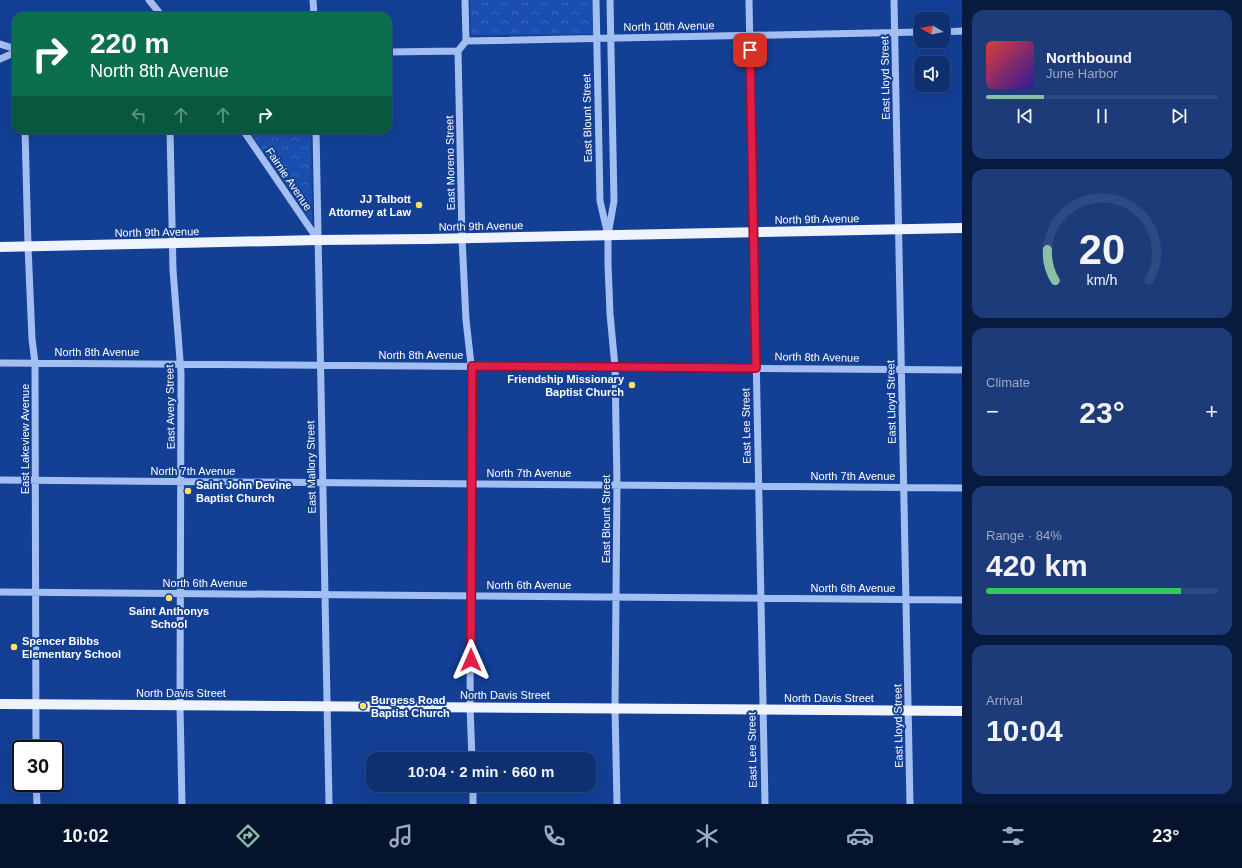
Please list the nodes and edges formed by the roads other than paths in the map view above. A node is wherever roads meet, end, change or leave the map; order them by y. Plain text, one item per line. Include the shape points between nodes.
1 (149, 0) edge
2 (314, 0) edge
3 (465, 0) edge
4 (596, 0) edge
5 (610, 0) edge
6 (749, 0) edge
7 (894, 0) edge
8 (159, 12) edge
9 (314, 12) edge
10 (962, 31) edge
11 (914, 32) edge
12 (950, 32) edge
13 (895, 33) junction
14 (750, 35) junction
15 (597, 38) junction
16 (611, 38) junction
17 (466, 41) junction
18 (0, 44) edge
19 (12, 49) edge
20 (458, 51) junction
21 (392, 52) edge
22 (12, 53) edge
23 (0, 59) edge
24 (25, 134) edge
25 (170, 134) edge
26 (246, 134) edge
27 (316, 134) edge
28 (962, 228) edge
29 (899, 229) junction
30 (753, 232) junction
31 (608, 235) junction
32 (462, 238) junction
33 (318, 240) junction
34 (173, 244) junction
35 (28, 246) junction
36 (0, 247) edge
37 (0, 363) edge
38 (35, 363) junction
39 (181, 364) junction
40 (320, 365) junction
41 (472, 366) junction
42 (615, 367) junction
43 (756, 368) junction
44 (902, 369) junction
45 (962, 370) edge
46 (0, 480) edge
47 (36, 480) junction
48 (182, 482) junction
49 (323, 482) junction
50 (472, 483) junction
51 (617, 484) junction
52 (758, 486) junction
53 (904, 487) junction
54 (962, 488) edge
55 (0, 592) edge
56 (36, 593) junction
57 (181, 594) junction
58 (325, 595) junction
59 (471, 596) junction
60 (616, 597) junction
61 (760, 598) junction
62 (906, 599) junction
63 (962, 600) edge
64 (0, 704) edge
65 (35, 704) junction
66 (180, 705) junction
67 (327, 706) junction
68 (470, 707) junction
69 (615, 708) junction
70 (763, 709) junction
71 (908, 710) junction
72 (962, 711) edge
73 (36, 740) edge
74 (472, 752) edge
75 (36, 792) edge
76 (473, 792) edge
77 (37, 804) edge
78 (182, 804) edge
79 (329, 804) edge
80 (473, 804) edge
81 (617, 804) edge
82 (764, 804) edge
83 (910, 804) edge

1 - 8 street
2 - 9 street
3 - 17 street
4 - 15 street, East Blount Street
5 - 16 street, East Blount Street
6 - 14 street, East Lee Street
7 - 13 street, East Lloyd Street
10 - 12 street
11 - 13 street, North 10th Avenue
13 - 14 street, North 10th Avenue
13 - 29 street, East Lloyd Street
14 - 16 street, North 10th Avenue
14 - 30 street, East Lee Street
15 - 16 street, North 10th Avenue
15 - 17 street, North 10th Avenue
15 - 31 street, East Blount Street via 600,201
16 - 31 street, East Blount Street via 614,201
17 - 20 street
18 - 19 street
20 - 21 street
20 - 32 street, East Moreno Street
22 - 23 street
24 - 35 street, East Lakeview Avenue
25 - 34 street, East Avery Street
26 - 33 street, Fairnie Avenue
27 - 33 street, East Mallory Street
28 - 29 main road, North 9th Avenue
29 - 30 main road, North 9th Avenue
29 - 44 street, East Lloyd Street
30 - 31 main road, North 9th Avenue
30 - 43 street, East Lee Street
31 - 32 main road, North 9th Avenue
31 - 42 street, East Blount Street via 610,314
32 - 33 main road, North 9th Avenue
32 - 41 street, East Moreno Street via 466,320
33 - 34 main road, North 9th Avenue
33 - 40 street, East Mallory Street
34 - 35 main road, North 9th Avenue
34 - 39 street, East Avery Street
35 - 36 main road, North 9th Avenue
35 - 38 street, East Lakeview Avenue
37 - 38 street, North 8th Avenue
38 - 39 street, North 8th Avenue
38 - 47 street, East Lakeview Avenue
39 - 40 street, North 8th Avenue
39 - 48 street, East Avery Street
40 - 41 street, North 8th Avenue
40 - 49 street, East Mallory Street
41 - 42 street, North 8th Avenue
41 - 50 street, East Moreno Street
42 - 43 street, North 8th Avenue
42 - 51 street, East Blount Street
43 - 44 street, North 8th Avenue
43 - 52 street, East Lee Street
44 - 45 street, North 8th Avenue
44 - 53 street, East Lloyd Street
46 - 47 street, North 7th Avenue
47 - 48 street, North 7th Avenue
47 - 56 street, East Lakeview Avenue
48 - 49 street, North 7th Avenue
48 - 57 street, East Avery Street
49 - 50 street, North 7th Avenue
49 - 58 street, East Mallory Street
50 - 51 street, North 7th Avenue
50 - 59 street, East Moreno Street
51 - 52 street, North 7th Avenue
51 - 60 street, East Blount Street
52 - 53 street, North 7th Avenue
52 - 61 street, East Lee Street
53 - 54 street, North 7th Avenue
53 - 62 street, East Lloyd Street
55 - 56 street, North 6th Avenue
56 - 57 street, North 6th Avenue
56 - 65 street, East Lakeview Avenue
57 - 58 street, North 6th Avenue
57 - 66 street, East Avery Street
58 - 59 street, North 6th Avenue
58 - 67 street, East Mallory Street
59 - 60 street, North 6th Avenue
59 - 68 street, East Moreno Street
60 - 61 street, North 6th Avenue
60 - 69 street, East Blount Street
61 - 62 street, North 6th Avenue
61 - 70 street, East Lee Street
62 - 63 street, North 6th Avenue
62 - 71 street, East Lloyd Street
64 - 65 main road, North Davis Street
65 - 66 main road, North Davis Street
65 - 73 street, East Lakeview Avenue
66 - 67 main road, North Davis Street
66 - 78 street, East Avery Street
67 - 68 main road, North Davis Street
67 - 79 street, East Mallory Street
68 - 69 main road, North Davis Street
68 - 74 street, East Moreno Street
69 - 70 main road, North Davis Street
69 - 81 street, East Blount Street
70 - 71 main road, North Davis Street
70 - 82 street, East Lee Street
71 - 72 main road, North Davis Street
71 - 83 street, East Lloyd Street
75 - 77 street
76 - 80 street

